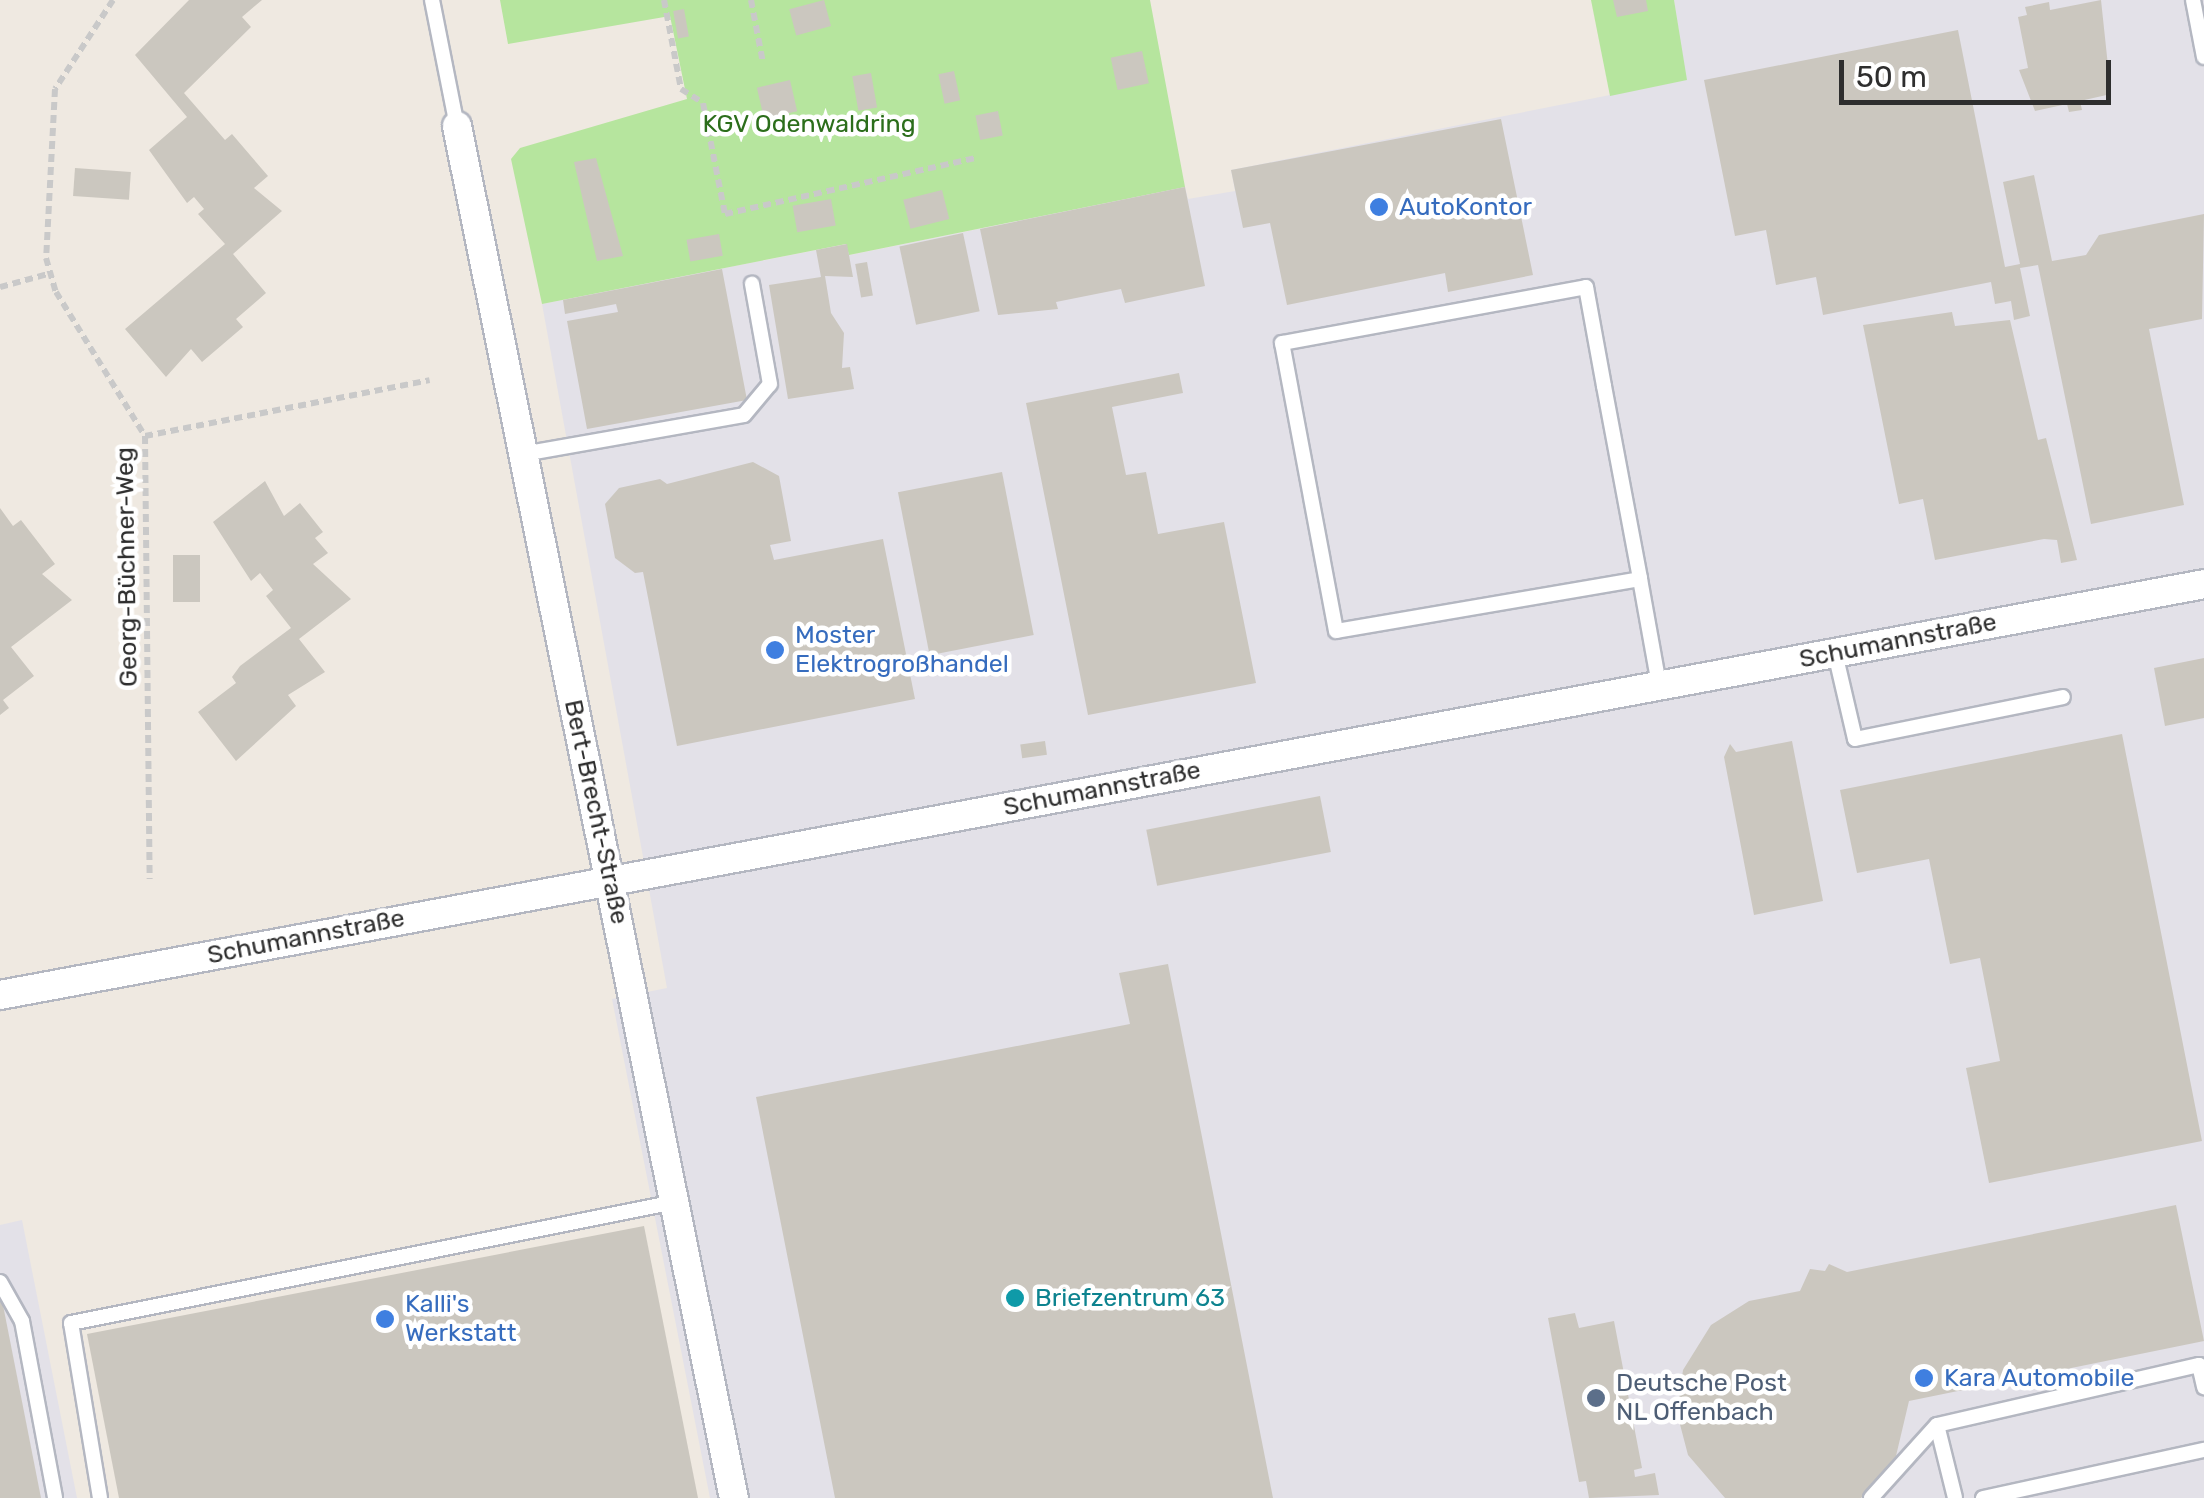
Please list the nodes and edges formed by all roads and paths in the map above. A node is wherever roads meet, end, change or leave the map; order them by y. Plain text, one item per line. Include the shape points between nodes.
1 (113, 0) edge
2 (432, 0) edge
3 (664, 0) edge
4 (751, 0) edge
5 (2193, 0) edge
6 (2204, 58) edge
7 (763, 64) dead end
8 (456, 126) joint
9 (975, 158) dead end
10 (48, 274) junction
11 (752, 284) dead end
12 (0, 287) edge
13 (430, 380) dead end
14 (145, 436) junction
15 (523, 454) junction
16 (1640, 579) junction
17 (2204, 584) edge
18 (1835, 652) junction
19 (1659, 685) junction
20 (2063, 697) dead end
21 (609, 878) junction
22 (150, 879) dead end
23 (0, 995) edge
24 (675, 1202) junction
25 (0, 1282) edge
26 (2204, 1387) edge
27 (1937, 1426) junction
28 (2204, 1450) edge
29 (55, 1498) edge
30 (100, 1498) edge
31 (734, 1498) edge
32 (1871, 1498) edge
33 (1955, 1498) edge
34 (1983, 1498) edge

1 - 10 path via 55,89
2 - 8 lane
3 - 9 path via 681,89 703,103 725,214
4 - 7 path
5 - 6 lane
8 - 15 street, Bert-Brecht-Straße
10 - 12 path
10 - 14 path, Georg-Büchner-Weg
11 - 15 lane via 770,384 744,415
13 - 14 path
14 - 22 path, Georg-Büchner-Weg
15 - 21 street, Bert-Brecht-Straße
16 - 16 lane via 1336,631 1282,343 1586,287
16 - 19 lane
17 - 18 street, Schumannstraße
18 - 19 street, Schumannstraße
18 - 20 lane via 1854,739
19 - 21 street, Schumannstraße
21 - 23 street, Schumannstraße
21 - 24 street, Bert-Brecht-Straße
24 - 30 lane via 71,1323
24 - 31 street, Bert-Brecht-Straße
25 - 29 lane via 22,1321
26 - 27 lane via 2199,1365
27 - 32 lane
27 - 33 lane
28 - 34 lane

